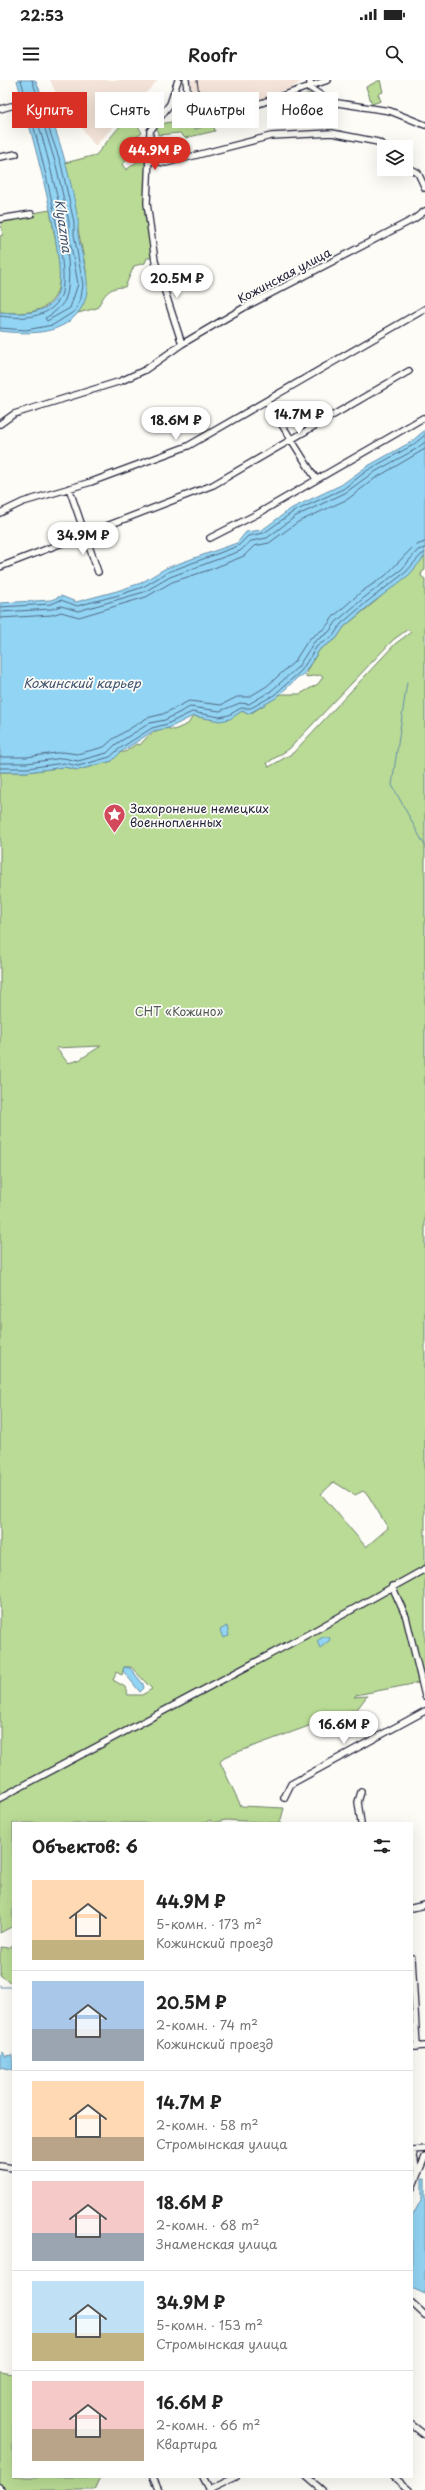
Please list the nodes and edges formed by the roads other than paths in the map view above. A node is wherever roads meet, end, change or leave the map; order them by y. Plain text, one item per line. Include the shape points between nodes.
1 (178, 80) edge
2 (186, 80) edge
3 (310, 80) edge
4 (328, 80) edge
5 (310, 88) junction
6 (11, 106) dead end
7 (0, 109) edge
8 (425, 124) edge
9 (377, 142) edge
10 (16, 154) dead end
11 (0, 157) edge
12 (148, 160) junction
13 (413, 170) edge
14 (425, 188) edge
15 (425, 211) edge
16 (31, 214) dead end
17 (0, 219) edge
18 (425, 309) edge
19 (182, 344) junction
20 (409, 371) dead end
21 (267, 401) junction
22 (423, 418) dead end
23 (0, 424) edge
24 (291, 439) junction
25 (316, 479) junction
26 (69, 488) junction
27 (0, 513) edge
28 (85, 534) junction
29 (210, 538) dead end
30 (0, 567) edge
31 (98, 572) dead end
32 (425, 1569) edge
33 (392, 1586) junction
34 (425, 1696) edge
35 (425, 1711) edge
36 (361, 1792) dead end
37 (0, 1798) edge
38 (284, 1798) dead end
39 (361, 1822) edge
40 (425, 1905) edge
41 (413, 1908) edge
42 (413, 2002) edge
43 (425, 2046) edge
44 (414, 2047) edge
45 (413, 2150) edge
46 (425, 2150) edge
47 (413, 2155) edge
48 (425, 2157) edge
49 (0, 2166) edge
50 (12, 2168) edge
51 (417, 2174) junction
52 (413, 2185) edge
53 (413, 2305) edge
54 (425, 2315) edge
55 (413, 2426) edge
56 (425, 2434) edge
57 (153, 2478) edge
58 (204, 2478) edge
59 (234, 2478) edge
60 (308, 2478) edge
61 (395, 2478) edge
62 (0, 2487) edge
63 (1, 2490) edge
64 (159, 2490) edge
65 (210, 2490) edge
66 (322, 2490) edge
67 (409, 2490) edge

1 - 12 street via 170,104 150,131
2 - 5 street via 192,114 197,121 203,123
3 - 5 street
4 - 5 street
5 - 8 street via 331,102 390,111
6 - 7 street
9 - 12 street via 332,133 271,136 166,163
10 - 11 street
12 - 19 street via 148,214 155,261
13 - 14 street via 418,173
15 - 19 street, Кожинская улица
16 - 17 street
18 - 21 street
19 - 23 street, Кожинская улица via 145,370 120,382 14,414
20 - 24 street
21 - 24 street
21 - 26 street via 188,446
22 - 25 street
24 - 25 street
24 - 28 street via 212,485
25 - 29 street
26 - 27 street via 23,502
26 - 28 street
28 - 30 street
28 - 31 street
32 - 33 street
33 - 34 street via 406,1617
33 - 37 street via 312,1632
35 - 38 street via 291,1784
36 - 39 street via 358,1802
40 - 41 street
42 - 44 street
43 - 44 street
45 - 46 street
47 - 51 street
48 - 51 street
49 - 50 street
51 - 52 street
53 - 54 street
55 - 56 street
57 - 64 street
58 - 65 street
59 - 65 street
60 - 66 street
61 - 67 street
62 - 63 street

